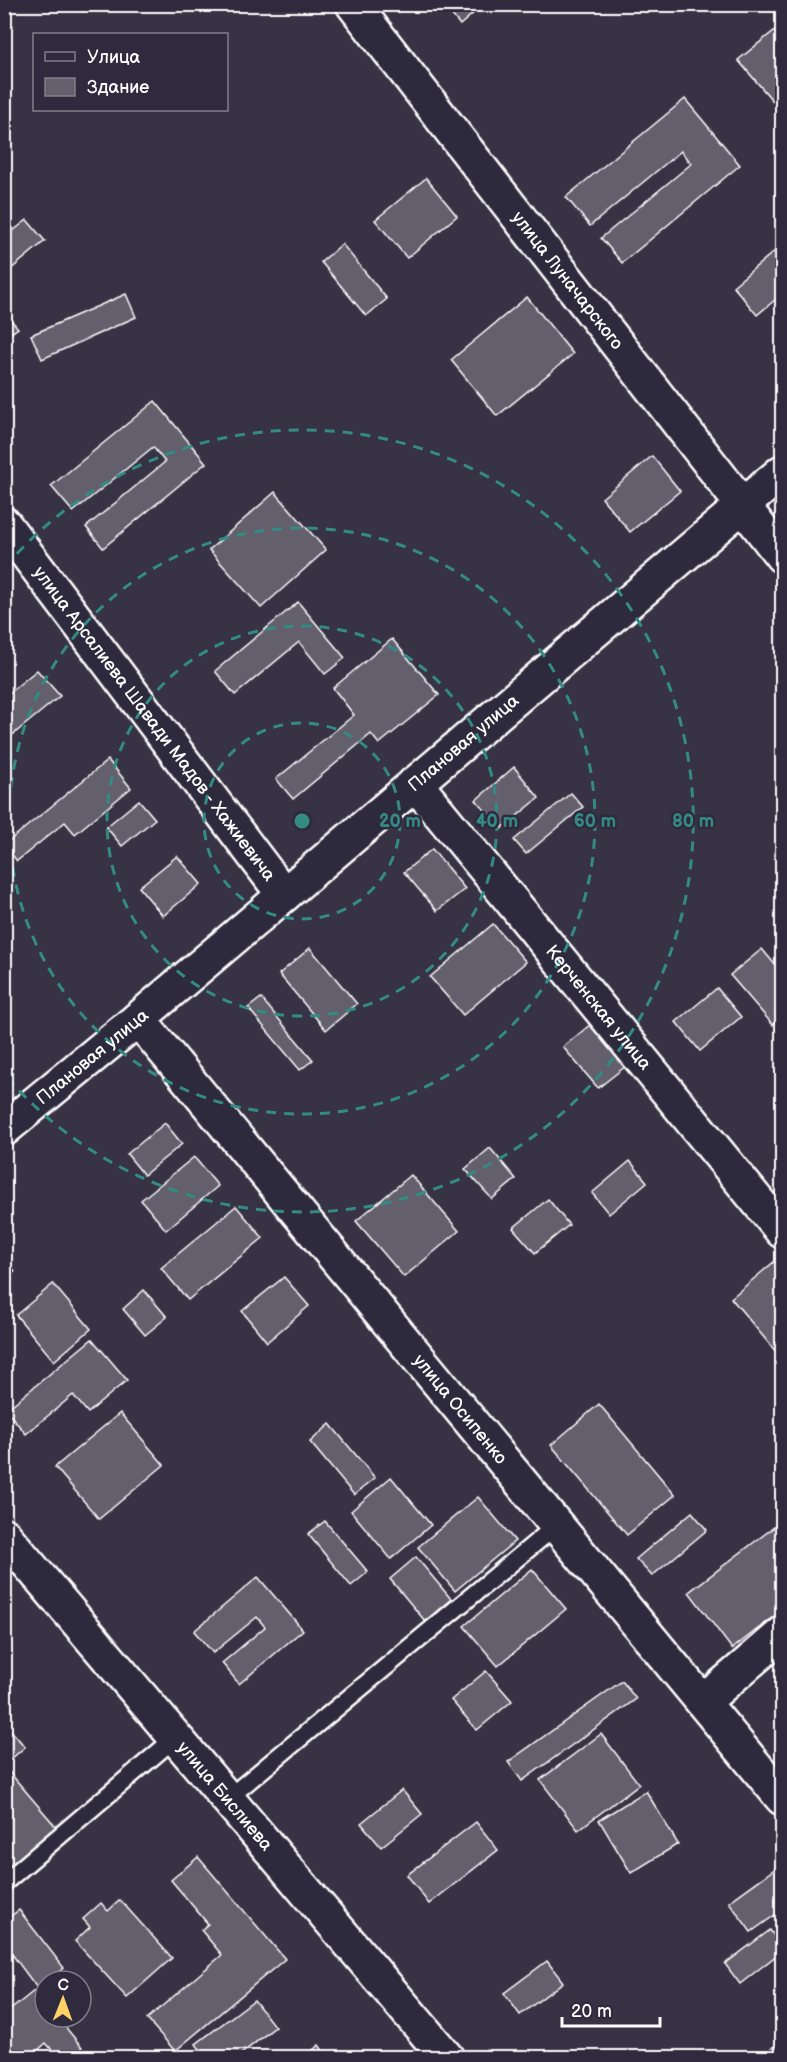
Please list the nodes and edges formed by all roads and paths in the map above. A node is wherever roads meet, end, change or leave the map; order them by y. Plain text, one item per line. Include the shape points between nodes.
1 (353, 4) edge
2 (783, 472) edge
3 (742, 506) junction
4 (4, 524) edge
5 (783, 556) edge
6 (415, 783) junction
7 (284, 895) junction
8 (138, 1018) junction
9 (4, 1129) edge
10 (783, 1231) edge
11 (557, 1525) junction
12 (4, 1535) edge
13 (783, 1634) edge
14 (703, 1702) junction
15 (176, 1738) junction
16 (783, 1798) edge
17 (227, 1799) junction
18 (4, 1883) edge
19 (447, 2058) edge

1 - 3 street, улица Луначарского
2 - 3 street, Плановая улица
3 - 5 street, улица Луначарского
3 - 6 street, Плановая улица
4 - 7 street, улица Арсалиева Шавади Мадов - Хажиевича
6 - 7 street, Плановая улица
6 - 10 street, Керченская улица
7 - 8 street, Плановая улица
8 - 9 street, Плановая улица
8 - 11 street, улица Осипенко
11 - 14 street, улица Осипенко
11 - 17 lane
12 - 15 street, улица Бислиева
13 - 14 street
14 - 16 street, улица Осипенко
15 - 17 street, улица Бислиева
15 - 18 lane
17 - 19 street, улица Бислиева

